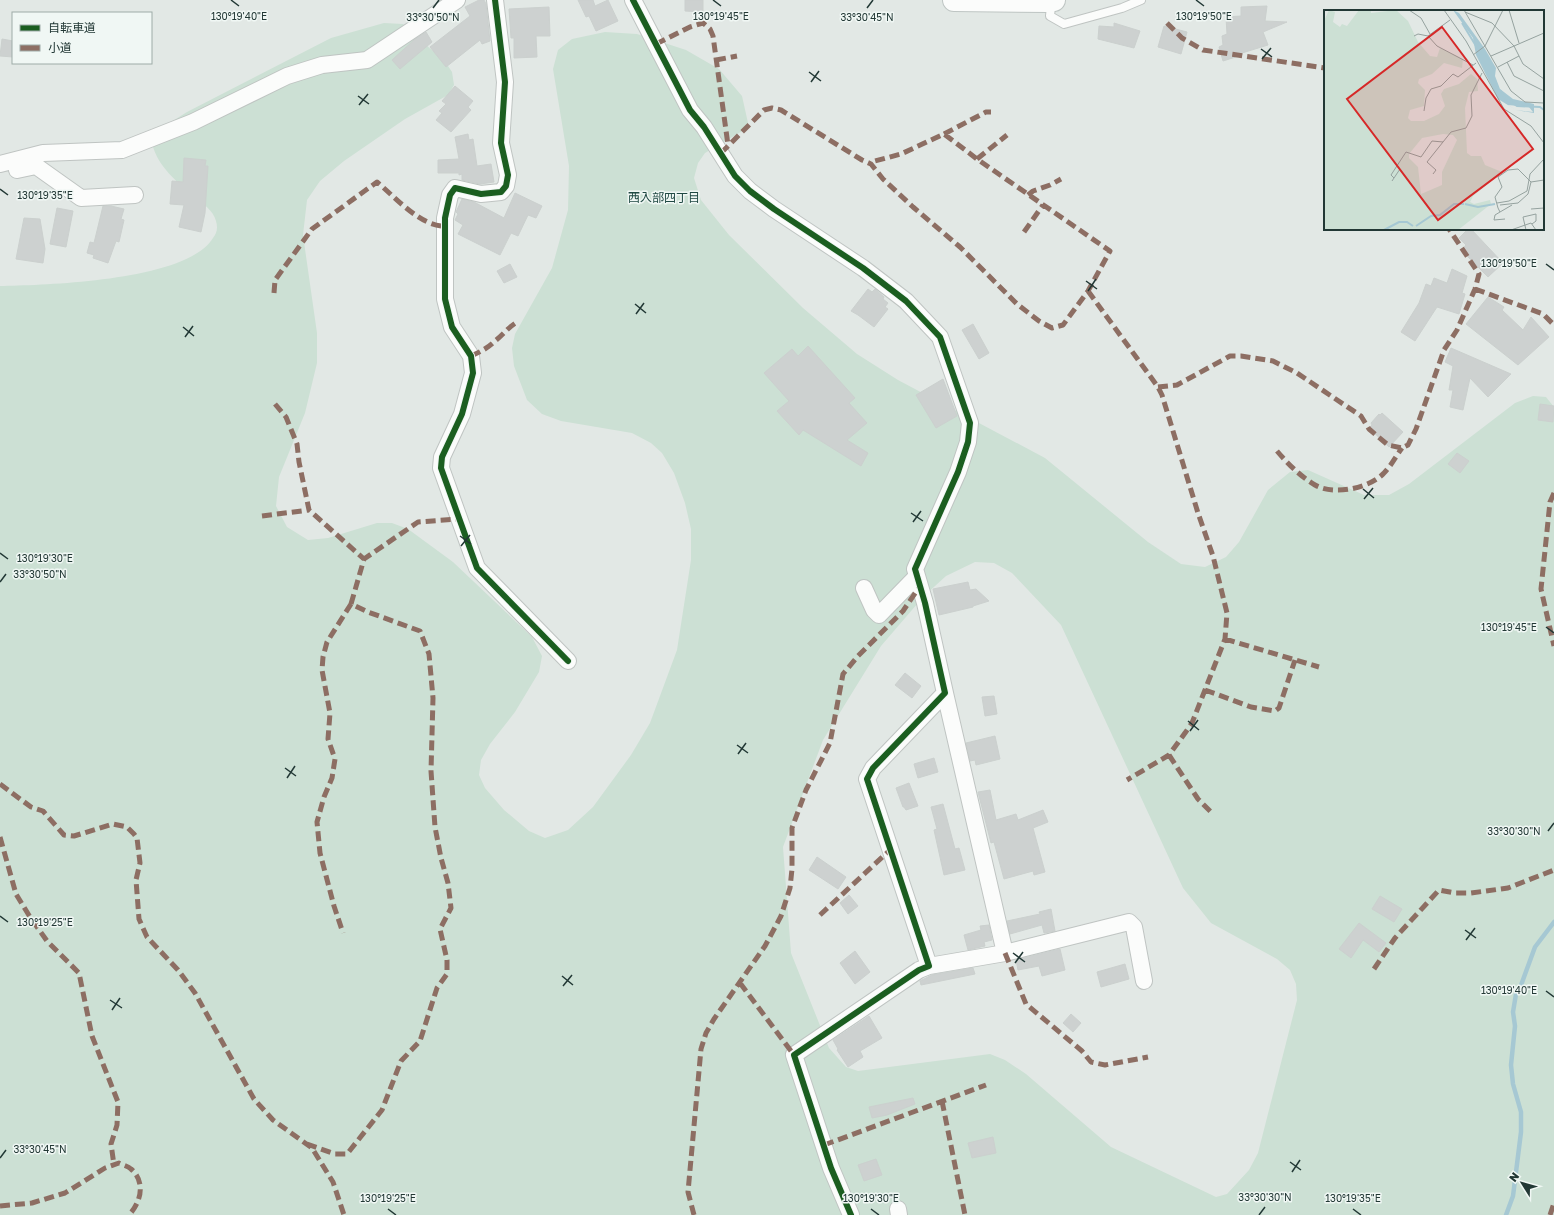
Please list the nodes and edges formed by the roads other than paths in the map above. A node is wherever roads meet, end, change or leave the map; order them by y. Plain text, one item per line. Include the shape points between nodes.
1 (456, 0) edge
2 (495, 0) edge
3 (633, 0) edge
4 (954, 0) edge
5 (1141, 0) edge
6 (1052, 1) edge
7 (0, 164) edge
8 (0, 175) edge
9 (135, 195) dead end
10 (917, 576) junction
11 (864, 588) dead end
12 (568, 661) dead end
13 (946, 693) junction
14 (1005, 953) junction
15 (929, 966) junction
16 (1144, 981) dead end
17 (851, 1215) edge

1 - 7 street via 368,60 322,65 287,76 192,122 122,150 43,153
2 - 12 street via 505,82 501,143 508,175 506,186 501,192 481,194 455,188 450,195 445,218 445,299 452,327 471,356 473,373 462,414 442,457 441,468 477,568
3 - 10 street via 690,110 735,176 774,210 863,268 906,301 940,337 970,424 968,442 958,472 915,570
4 - 6 main road
5 - 6 lane via 1064,24 1050,16
8 - 9 street via 36,166 81,198
10 - 11 street via 879,615
10 - 13 street
13 - 14 street
13 - 15 street via 873,768 867,779
14 - 15 street
14 - 16 street via 1129,922 1134,927
15 - 17 street via 794,1055 831,1168

